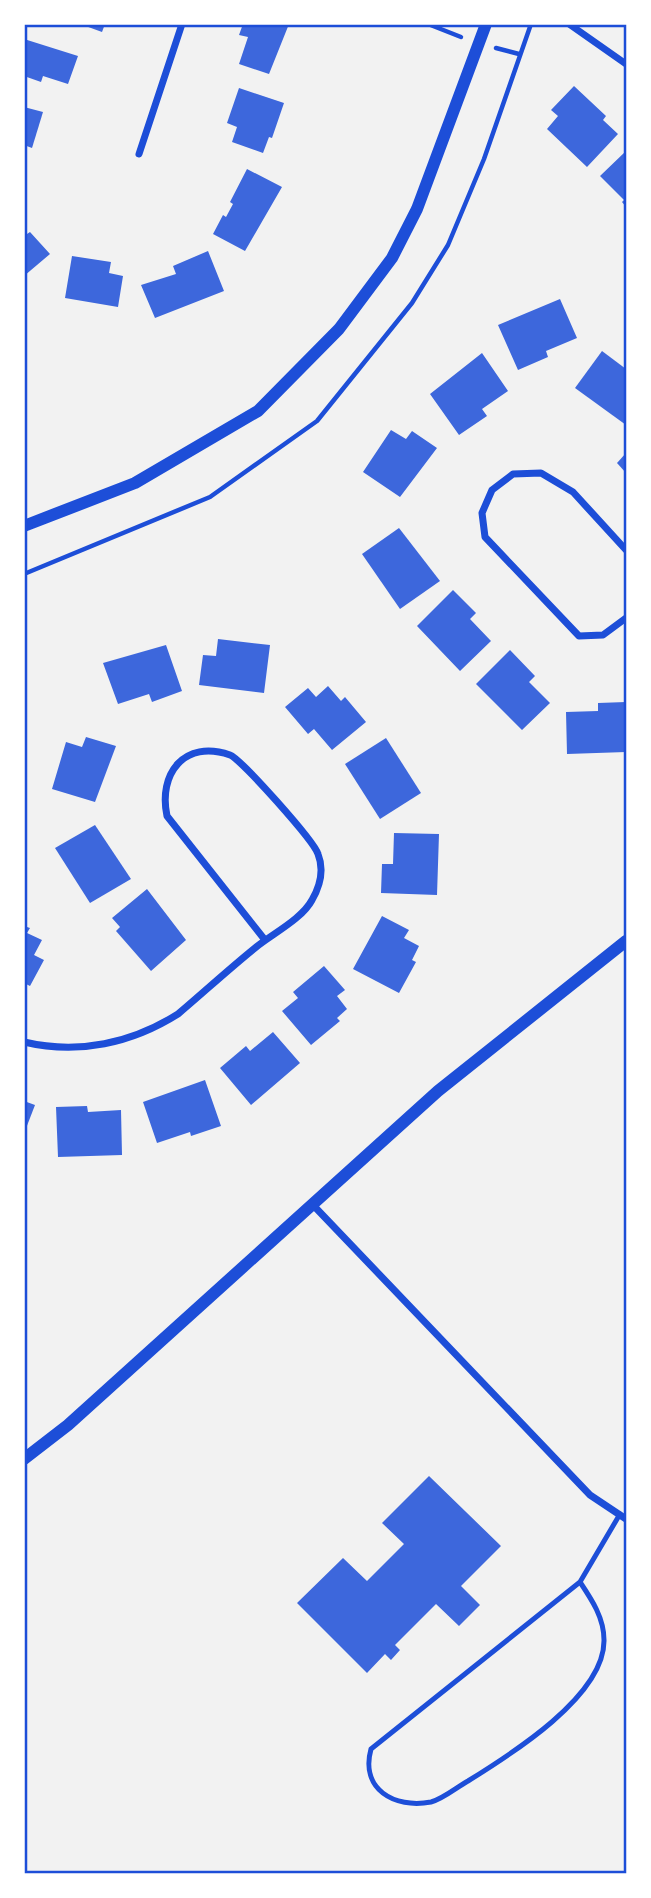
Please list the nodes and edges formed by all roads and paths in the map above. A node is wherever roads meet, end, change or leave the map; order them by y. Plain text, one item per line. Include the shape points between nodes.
1 (182, 24) edge
2 (486, 24) edge
3 (531, 24) edge
4 (569, 24) edge
5 (519, 54) dead end
6 (626, 64) edge
7 (139, 154) dead end
8 (24, 526) edge
9 (626, 550) edge
10 (626, 618) edge
11 (265, 940) junction
12 (626, 941) edge
13 (24, 1042) edge
14 (313, 1205) junction
15 (24, 1459) edge
16 (623, 1517) edge
17 (580, 1582) junction

1 - 7 street
2 - 8 street via 417,209 392,258 339,329 258,411 135,483
3 - 5 path
4 - 6 street
9 - 10 street via 573,492 541,473 513,474 492,490 482,513 485,537 579,636 603,635
11 - 11 street via 167,816 164,803 172,767 194,755 222,753 242,762 318,854 321,876 309,906
11 - 13 street via 178,1014 148,1031 80,1047
12 - 14 street via 438,1091
14 - 15 street via 68,1425
14 - 16 street via 590,1495
16 - 17 lane
17 - 17 lane via 372,1749 366,1766 374,1786 399,1802 433,1802 502,1760 563,1714 593,1675 604,1642 597,1608

